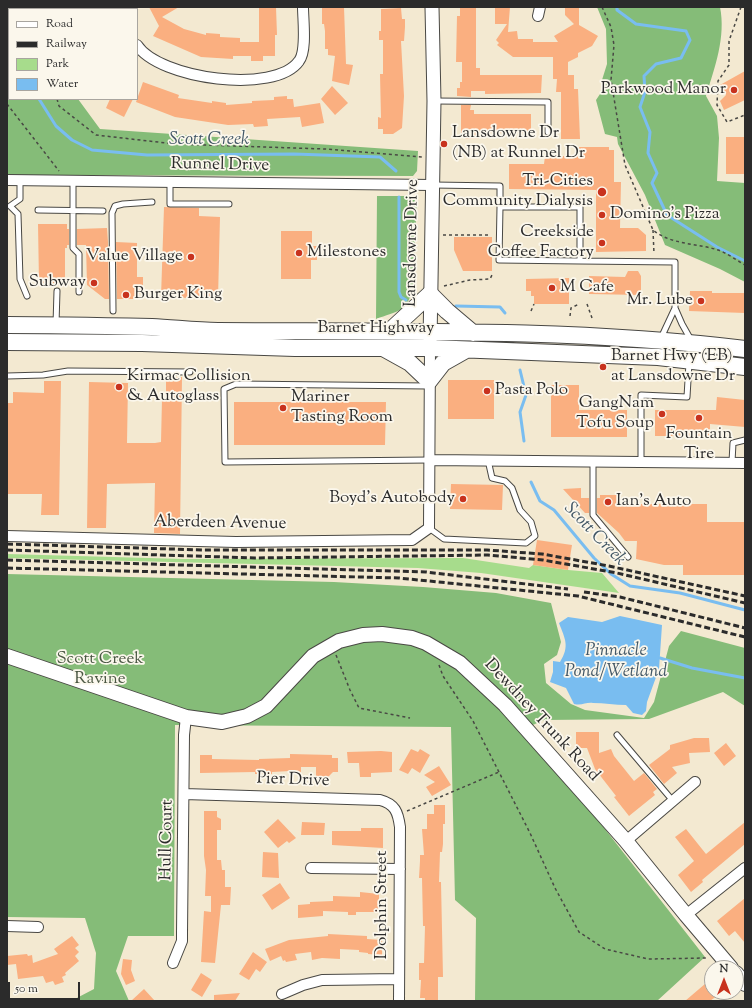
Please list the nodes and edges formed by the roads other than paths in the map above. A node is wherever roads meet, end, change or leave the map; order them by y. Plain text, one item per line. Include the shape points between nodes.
1 (302, 7) edge
2 (432, 7) edge
3 (138, 47) edge
4 (434, 101) junction
5 (548, 132) dead end
6 (7, 180) edge
7 (20, 180) junction
8 (70, 180) junction
9 (170, 182) junction
10 (432, 185) junction
11 (152, 202) dead end
12 (229, 204) dead end
13 (8, 206) edge
14 (500, 206) junction
15 (38, 210) dead end
16 (73, 210) junction
17 (103, 211) dead end
18 (580, 261) junction
19 (437, 290) junction
20 (57, 291) dead end
21 (79, 292) dead end
22 (27, 296) dead end
23 (675, 308) junction
24 (113, 311) dead end
25 (7, 325) edge
26 (56, 326) junction
27 (391, 330) junction
28 (430, 332) junction
29 (473, 332) junction
30 (660, 340) junction
31 (10, 343) edge
32 (693, 343) junction
33 (383, 348) junction
34 (430, 348) junction
35 (468, 349) junction
36 (745, 349) edge
37 (689, 360) junction
38 (745, 367) edge
39 (190, 372) dead end
40 (7, 376) edge
41 (429, 383) junction
42 (745, 440) edge
43 (430, 460) junction
44 (488, 460) junction
45 (593, 461) junction
46 (641, 461) junction
47 (732, 462) junction
48 (745, 463) edge
49 (429, 528) junction
50 (7, 536) edge
51 (628, 557) dead end
52 (7, 656) edge
53 (186, 717) junction
54 (617, 735) dead end
55 (695, 782) dead end
56 (184, 794) junction
57 (673, 801) junction
58 (401, 811) joint
59 (626, 841) junction
60 (311, 868) dead end
61 (745, 868) edge
62 (400, 869) junction
63 (686, 915) junction
64 (7, 926) edge
65 (38, 927) dead end
66 (724, 960) edge
67 (173, 963) dead end
68 (399, 979) junction
69 (282, 994) dead end
70 (399, 1001) edge

1 - 3 street via 303,43 300,60 288,72 270,77 221,80 187,74 151,59
2 - 4 street, Lansdowne Drive
4 - 5 lane via 548,102
4 - 10 street, Lansdowne Drive
6 - 7 street, Runnel Drive
7 - 8 street, Runnel Drive
7 - 13 lane via 20,199
8 - 9 street, Runnel Drive
8 - 16 lane
9 - 10 street, Runnel Drive
9 - 12 lane via 170,204
10 - 14 lane via 500,186
10 - 19 street, Lansdowne Drive
11 - 24 lane via 122,204 116,206 112,213
13 - 22 lane via 18,214 20,279
14 - 18 lane via 580,207
14 - 18 lane via 499,260
15 - 16 lane
16 - 17 lane
16 - 21 lane via 73,248 79,254
18 - 23 lane via 675,262
19 - 27 main road
19 - 28 street, Lansdowne Drive
19 - 29 main road via 446,311
20 - 26 lane
23 - 30 lane
23 - 32 lane
25 - 26 main road, Barnet Highway
26 - 27 main road, Barnet Highway via 216,331
27 - 28 main road, Barnet Highway
28 - 29 main road, Barnet Highway
28 - 34 street, Lansdowne Drive
29 - 30 main road, Barnet Highway
30 - 32 main road, Barnet Highway
31 - 33 main road, Barnet Highway
32 - 36 main road, Barnet Highway
33 - 34 main road, Barnet Highway
33 - 41 main road via 410,364
34 - 35 main road, Barnet Highway
34 - 41 street, Lansdowne Drive
35 - 37 main road, Barnet Highway
35 - 41 main road via 443,363
37 - 38 main road, Barnet Highway
37 - 46 lane via 687,397 641,394
39 - 40 lane via 68,371
41 - 43 street, Lansdowne Drive
41 - 43 lane via 236,384 224,389 225,462
42 - 47 lane via 733,443
43 - 44 street
43 - 49 street, Lansdowne Drive
44 - 45 street
44 - 49 lane via 492,478 505,481 512,488 520,510 532,522 535,536 526,543 444,539
45 - 46 street
45 - 51 lane via 593,515
46 - 47 street
47 - 48 street
49 - 50 street, Aberdeen Avenue via 412,540 236,542
52 - 53 main road, Dewdney Trunk Road
53 - 56 street, Hull Court
53 - 59 main road, Dewdney Trunk Road via 222,722 254,713 277,696 313,656 332,644 356,636 382,634 412,638 435,648 460,664 505,704
54 - 57 lane
55 - 57 street
56 - 58 street, Pier Drive via 380,800
56 - 67 street, Hull Court via 182,941
57 - 59 street
58 - 62 street, Dolphin Street
59 - 63 main road, Dewdney Trunk Road
60 - 62 street
61 - 63 street
62 - 68 street, Dolphin Street
63 - 66 main road, Dewdney Trunk Road
64 - 65 street
68 - 69 street via 322,980
68 - 70 street, Dolphin Street

